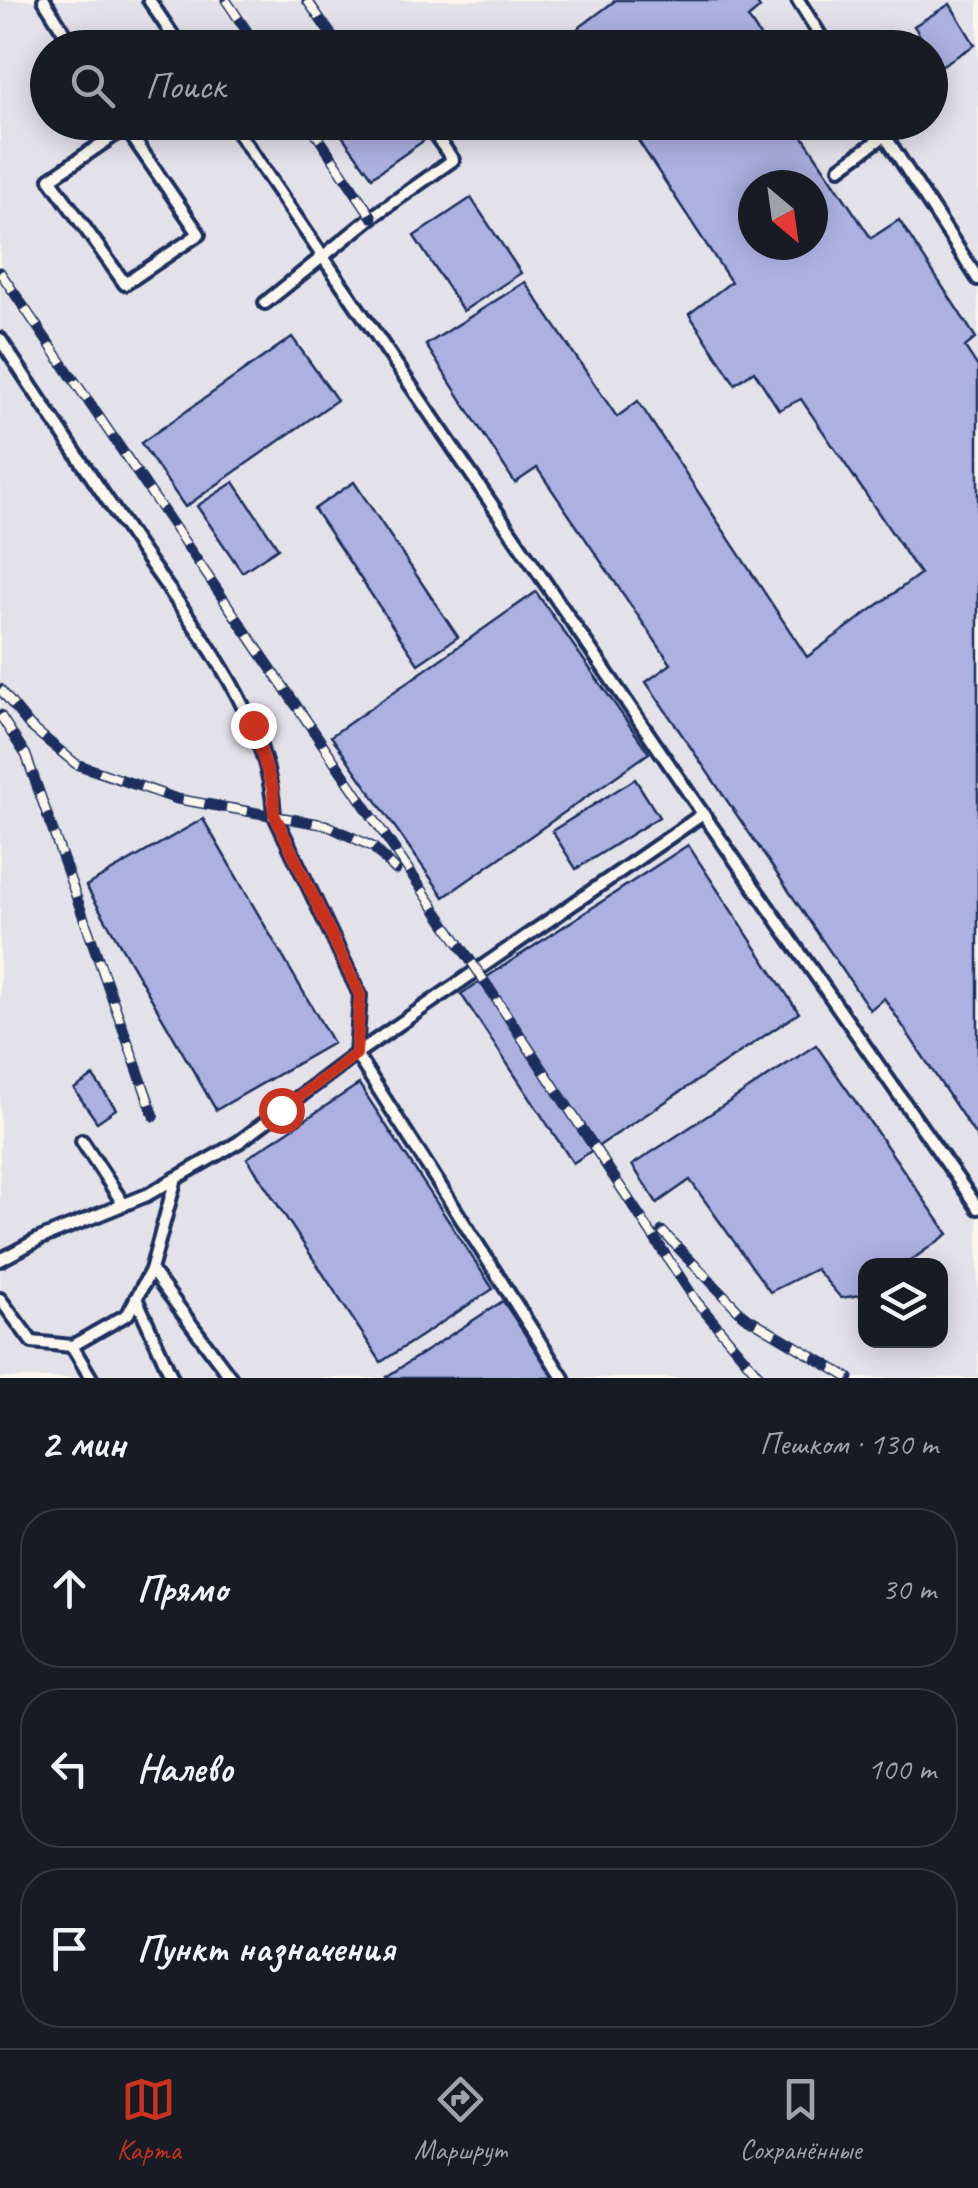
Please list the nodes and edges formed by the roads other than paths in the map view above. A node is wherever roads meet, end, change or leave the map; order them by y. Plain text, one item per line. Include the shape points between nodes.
1 (44, 0) edge
2 (148, 0) edge
3 (798, 0) edge
4 (63, 30) edge
5 (169, 30) edge
6 (817, 30) edge
7 (103, 140) edge
8 (133, 140) edge
9 (243, 140) edge
10 (439, 140) edge
11 (878, 140) edge
12 (887, 140) edge
13 (840, 168) dead end
14 (322, 257) junction
15 (978, 279) edge
16 (265, 303) dead end
17 (0, 340) edge
18 (703, 814) junction
19 (356, 1054) junction
20 (82, 1141) dead end
21 (176, 1178) junction
22 (124, 1205) junction
23 (978, 1208) edge
24 (0, 1260) edge
25 (152, 1270) junction
26 (136, 1298) junction
27 (0, 1300) edge
28 (72, 1346) junction
29 (91, 1378) edge
30 (172, 1378) edge
31 (230, 1378) edge
32 (563, 1378) edge

1 - 4 lane
2 - 5 lane
3 - 6 lane
7 - 8 lane via 50,179 124,284 199,234
9 - 14 lane
10 - 14 lane via 453,160
11 - 13 lane
12 - 15 lane
14 - 16 lane
14 - 18 lane
17 - 19 lane via 253,725 274,814 360,995
18 - 19 lane
18 - 23 lane
19 - 21 lane via 239,1142
19 - 32 lane
20 - 22 lane
21 - 22 lane
21 - 25 lane
22 - 24 lane
25 - 26 lane
25 - 31 lane
26 - 28 lane via 128,1314
26 - 30 lane
27 - 28 lane via 32,1342
28 - 29 lane

